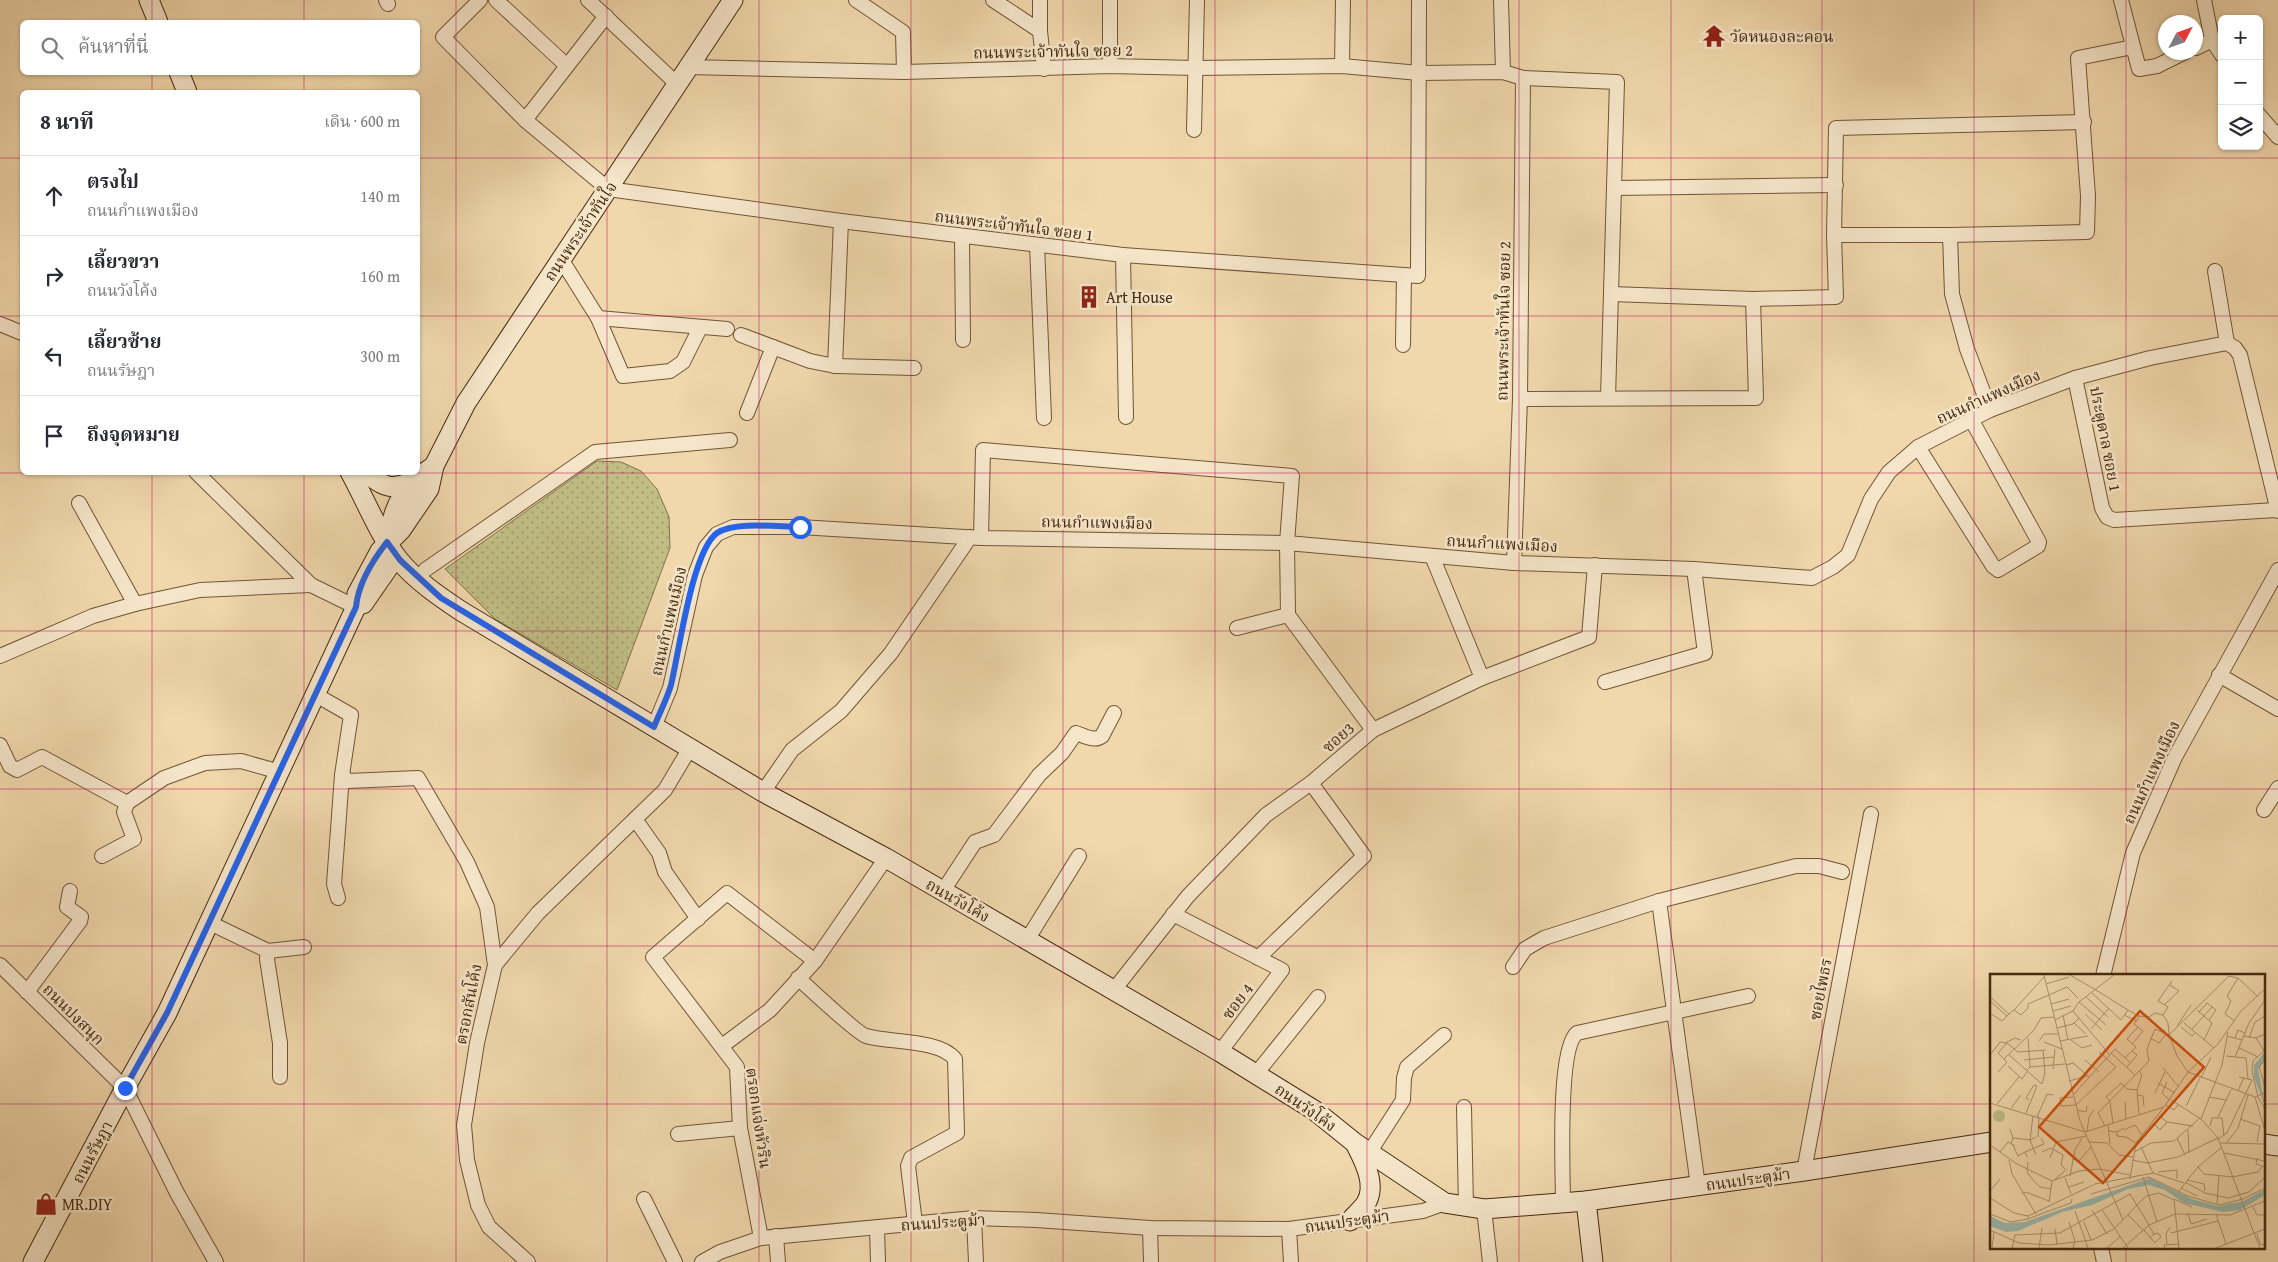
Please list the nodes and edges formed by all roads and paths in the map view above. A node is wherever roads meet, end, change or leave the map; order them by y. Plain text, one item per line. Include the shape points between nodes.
1 (149, 0) edge
2 (480, 0) edge
3 (496, 0) edge
4 (588, 0) edge
5 (733, 0) edge
6 (856, 0) edge
7 (993, 0) edge
8 (1040, 0) edge
9 (1110, 0) edge
10 (1197, 0) edge
11 (1343, 0) edge
12 (1420, 0) edge
13 (1501, 0) edge
14 (2122, 0) edge
15 (2204, 0) edge
16 (606, 16) junction
17 (157, 20) edge
18 (1040, 31) junction
19 (2212, 40) junction
20 (2203, 44) edge
21 (2134, 46) junction
22 (2218, 50) edge
23 (2169, 60) edge
24 (567, 66) junction
25 (1110, 66) junction
26 (1342, 66) junction
27 (688, 67) junction
28 (1195, 68) junction
29 (1044, 69) junction
30 (904, 72) junction
31 (1419, 72) junction
32 (1503, 72) junction
33 (180, 75) edge
34 (1523, 78) junction
35 (677, 84) junction
36 (186, 90) edge
37 (526, 120) junction
38 (2263, 120) edge
39 (2084, 122) junction
40 (1194, 130) dead end
41 (2278, 137) edge
42 (1836, 185) junction
43 (1615, 188) junction
44 (608, 189) junction
45 (841, 222) junction
46 (1834, 234) junction
47 (1950, 235) junction
48 (962, 236) junction
49 (1037, 245) junction
50 (1123, 255) junction
51 (561, 259) junction
52 (2215, 271) dead end
53 (1411, 276) junction
54 (1611, 294) junction
55 (1753, 299) junction
56 (598, 318) junction
57 (0, 324) edge
58 (700, 328) junction
59 (727, 329) dead end
60 (20, 332) edge
61 (741, 335) dead end
62 (963, 340) dead end
63 (2227, 343) junction
64 (1403, 345) dead end
65 (774, 347) junction
66 (835, 366) junction
67 (914, 368) dead end
68 (2075, 378) junction
69 (1520, 398) junction
70 (1608, 398) junction
71 (1990, 410) junction
72 (746, 413) dead end
73 (1126, 417) dead end
74 (1044, 418) dead end
75 (1971, 419) junction
76 (730, 440) dead end
77 (1918, 447) junction
78 (434, 466) junction
79 (199, 475) edge
80 (352, 475) edge
81 (368, 475) edge
82 (412, 482) junction
83 (79, 503) dead end
84 (2277, 510) edge
85 (976, 538) junction
86 (387, 542) junction
87 (1287, 543) junction
88 (1432, 556) junction
89 (1514, 563) junction
90 (1595, 564) junction
91 (1694, 569) junction
92 (425, 570) junction
93 (2278, 570) edge
94 (311, 585) junction
95 (135, 604) junction
96 (356, 607) junction
97 (461, 611) junction
98 (1288, 615) junction
99 (1238, 628) dead end
100 (0, 656) edge
101 (2219, 675) junction
102 (1482, 678) junction
103 (1605, 682) dead end
104 (316, 695) junction
105 (2278, 708) edge
106 (1114, 712) dead end
107 (654, 727) junction
108 (1373, 730) junction
109 (0, 745) edge
110 (690, 748) junction
111 (280, 772) junction
112 (342, 776) junction
113 (1311, 783) junction
114 (2278, 788) edge
115 (763, 792) junction
116 (127, 803) junction
117 (2264, 810) dead end
118 (1871, 814) dead end
119 (635, 819) junction
120 (102, 856) dead end
121 (1079, 856) dead end
122 (886, 858) junction
123 (1842, 872) dead end
124 (70, 891) dead end
125 (943, 892) junction
126 (338, 898) dead end
127 (1659, 901) junction
128 (1173, 914) junction
129 (698, 919) junction
130 (208, 922) junction
131 (1027, 940) junction
132 (304, 947) dead end
133 (268, 951) junction
134 (1258, 958) junction
135 (815, 961) junction
136 (0, 965) edge
137 (495, 965) junction
138 (1513, 967) dead end
139 (2103, 974) edge
140 (798, 978) junction
141 (1113, 990) junction
142 (27, 992) junction
143 (1748, 996) dead end
144 (1318, 997) dead end
145 (1674, 1012) junction
146 (1444, 1035) dead end
147 (722, 1046) junction
148 (1220, 1052) junction
149 (1256, 1074) junction
150 (280, 1077) dead end
151 (125, 1088) junction
152 (1464, 1107) dead end
153 (740, 1128) junction
154 (678, 1134) dead end
155 (1990, 1142) edge
156 (1362, 1148) junction
157 (1804, 1171) junction
158 (1698, 1186) junction
159 (644, 1199) dead end
160 (1586, 1201) junction
161 (1445, 1203) junction
162 (1563, 1203) junction
163 (1475, 1208) junction
164 (974, 1218) junction
165 (1350, 1221) junction
166 (915, 1223) junction
167 (877, 1228) junction
168 (1150, 1228) junction
169 (1289, 1229) junction
170 (776, 1236) junction
171 (761, 1238) junction
172 (33, 1262) edge
173 (216, 1262) edge
174 (528, 1262) edge
175 (675, 1262) edge
176 (702, 1262) edge
177 (778, 1262) edge
178 (878, 1262) edge
179 (976, 1262) edge
180 (1151, 1262) edge
181 (1291, 1262) edge
182 (1490, 1262) edge
183 (1593, 1262) edge

1 - 17 main road
2 - 37 street via 443,37
3 - 24 street
4 - 16 street
5 - 27 main road, ถนนพระเจ้าทันใจ
6 - 30 street via 902,32
7 - 18 street
8 - 18 street
9 - 25 street
10 - 28 street
11 - 26 street
12 - 31 street
13 - 32 street
14 - 21 street
15 - 19 street
16 - 24 street
16 - 35 street
18 - 29 street
19 - 20 street
19 - 22 street
21 - 23 street via 2139,69
21 - 39 street via 2078,58
24 - 37 street
25 - 28 street, ถนนพระเจ้าทันใจ ซอย 2
25 - 29 street, ถนนพระเจ้าทันใจ ซอย 2
26 - 28 street, ถนนพระเจ้าทันใจ ซอย 2
26 - 31 street, ถนนพระเจ้าทันใจ ซอย 2
27 - 30 street, ถนนพระเจ้าทันใจ ซอย 2
27 - 35 main road, ถนนพระเจ้าทันใจ
28 - 40 street
29 - 30 street, ถนนพระเจ้าทันใจ ซอย 2
31 - 32 street, ถนนพระเจ้าทันใจ ซอย 2
31 - 53 street
32 - 34 street, ถนนพระเจ้าทันใจ ซอย 2
33 - 36 main road
34 - 43 street, ถนนพระเจ้าทันใจ ซอย 2 via 1617,82
34 - 69 street, ถนนพระเจ้าทันใจ ซอย 2
35 - 44 main road, ถนนพระเจ้าทันใจ
37 - 44 street
38 - 41 street
39 - 42 street via 1836,128
39 - 47 street via 2087,232
42 - 43 street
42 - 46 street
43 - 54 street, ถนนพระเจ้าทันใจ ซอย 2
44 - 45 street, ถนนพระเจ้าทันใจ ซอย 1
44 - 51 main road, ถนนพระเจ้าทันใจ
45 - 48 street, ถนนพระเจ้าทันใจ ซอย 1
45 - 66 street
46 - 47 street
46 - 55 street via 1836,298
47 - 71 street via 1952,294 1967,349
48 - 49 street, ถนนพระเจ้าทันใจ ซอย 1
48 - 62 street
49 - 50 street, ถนนพระเจ้าทันใจ ซอย 1
49 - 74 street
50 - 53 street, ถนนพระเจ้าทันใจ ซอย 1
50 - 73 street
51 - 56 street
51 - 78 main road, ถนนพระเจ้าทันใจ via 466,403
52 - 63 street
53 - 64 street
54 - 55 street
54 - 70 street, ถนนพระเจ้าทันใจ ซอย 2
55 - 70 street via 1756,398
56 - 58 street
56 - 58 street via 623,376 670,371 683,362
57 - 60 street
58 - 59 street
61 - 65 street
63 - 68 street, ถนนกำแพงเมือง via 2150,358
63 - 84 street via 2240,355
65 - 66 street via 810,361
65 - 72 street
66 - 67 street
68 - 71 street, ถนนกำแพงเมือง
68 - 84 street, ประตูดาล ซอย 1 via 2102,508 2107,517 2114,520
69 - 70 street
69 - 89 street, ถนนพระเจ้าทันใจ ซอย 2
71 - 75 street, ถนนกำแพงเมือง
75 - 77 street, ถนนกำแพงเมือง
75 - 77 street via 2039,542 2038,546 1998,570
76 - 92 street via 595,452
77 - 91 street, ถนนกำแพงเมือง via 1889,472 1871,499 1848,555 1833,567 1812,578
78 - 82 main road, ถนนพระเจ้าทันใจ
78 - 86 main road, ถนนพระเจ้าทันใจ via 429,489 400,530
79 - 94 street
80 - 86 main road
81 - 82 main road via 394,488
82 - 86 main road, ถนนพระเจ้าทันใจ via 392,516
83 - 95 street
85 - 87 street, ถนนกำแพงเมือง
85 - 87 street via 983,450 1292,476
85 - 107 street, ถนนกำแพงเมือง via 800,527 733,527 717,534 706,547 695,575 670,688
85 - 115 street via 891,653 842,711 792,750
86 - 92 main road, ถนนวังโค้ง via 408,551
86 - 96 main road, ถนนรัษฎา via 357,594
86 - 97 main road, ถนนวังโค้ง via 400,560 441,598
87 - 88 street, ถนนกำแพงเมือง
87 - 98 street
88 - 89 street, ถนนกำแพงเมือง
88 - 102 street
89 - 90 street, ถนนกำแพงเมือง
90 - 91 street, ถนนกำแพงเมือง
90 - 102 street, ซอย3 via 1589,637
91 - 103 street via 1705,653
92 - 97 main road, ถนนวังโค้ง
93 - 101 street, ถนนกำแพงเมือง
94 - 95 street via 200,590
94 - 96 street
95 - 100 street via 93,616
96 - 104 main road, ถนนรัษฎา
97 - 107 main road, ถนนวังโค้ง
98 - 99 street
98 - 108 street
101 - 105 street
101 - 139 street, ถนนกำแพงเมือง via 2175,757 2133,852
102 - 108 street, ซอย3
104 - 111 main road, ถนนรัษฎา
104 - 112 street via 351,715
106 - 125 street via 1099,738 1073,735 1062,753 1038,775 994,835 976,842
107 - 110 main road, ถนนวังโค้ง
108 - 113 street, ซอย3
109 - 116 street via 10,766 16,770 42,757
110 - 115 main road, ถนนวังโค้ง
110 - 119 street via 665,790
111 - 116 street via 241,761 205,763 164,778
111 - 130 main road, ถนนรัษฎา
112 - 126 street via 334,884
112 - 137 street, ตรอกสันโค้ง via 348,781 418,778 467,862 487,906
113 - 128 street, ซอย3 via 1266,815
113 - 134 street via 1364,856
114 - 117 street
115 - 122 main road, ถนนวังโค้ง
116 - 120 street via 124,812 134,839
118 - 157 street, ซอยไพธร
119 - 129 street via 660,853 665,872
119 - 137 street via 538,913
121 - 131 street
122 - 125 main road, ถนนวังโค้ง
122 - 135 street
123 - 127 street via 1819,866 1796,866
124 - 142 street via 67,907 81,917 80,921
125 - 131 main road, ถนนวังโค้ง
127 - 138 street via 1544,938 1525,949
127 - 145 street
128 - 134 street
128 - 141 street, ซอย3
129 - 135 street via 727,893
129 - 147 street, ตรอกแจ่งหัวริน via 653,957
130 - 133 street
130 - 151 main road, ถนนรัษฎา via 167,1013
131 - 141 main road, ถนนวังโค้ง
132 - 133 street
133 - 150 street via 280,1043
134 - 148 street, ซอย 4 via 1282,970
135 - 140 street
136 - 142 street, ถนนปงสนุก
137 - 174 street, ตรอกสันโค้ง via 477,1043 464,1125 467,1160 478,1205 489,1227
140 - 147 street via 770,1010
140 - 166 street via 864,1036 914,1042 951,1054 955,1059 957,1133 911,1158 908,1166
141 - 148 main road, ถนนวังโค้ง
142 - 151 street, ถนนปงสนุก
143 - 145 street
144 - 149 street
145 - 158 street
145 - 162 street via 1574,1036 1567,1060 1563,1098
146 - 156 street via 1407,1066 1404,1100
147 - 153 street, ตรอกแจ่งหัวริน via 737,1067
148 - 149 main road, ถนนวังโค้ง
149 - 156 main road, ถนนวังโค้ง via 1314,1110
151 - 172 main road, ถนนรัษฎา
151 - 173 street, ถนนปงสนุก via 177,1193
152 - 163 street
153 - 154 street
153 - 171 street, ตรอกแจ่งหัวริน
155 - 157 main road, ถนนประตูม้า
156 - 161 main road, ถนนวังโค้ง
156 - 165 main road via 1370,1188 1367,1202
157 - 158 main road, ถนนประตูม้า
158 - 160 main road, ถนนประตูม้า
159 - 175 street
160 - 162 main road, ถนนประตูม้า
160 - 183 main road
161 - 163 main road, ถนนประตูม้า
161 - 165 street, ถนนประตูม้า via 1423,1211
162 - 163 main road, ถนนประตูม้า
163 - 182 street
164 - 166 street, ถนนประตูม้า
164 - 168 street, ถนนประตูม้า
164 - 179 street
165 - 169 street, ถนนประตูม้า
166 - 167 street, ถนนประตูม้า
167 - 170 street, ถนนประตูม้า
167 - 178 street
168 - 169 street, ถนนประตูม้า
168 - 180 street
169 - 181 street
170 - 171 street, ถนนประตูม้า
170 - 177 street
171 - 176 street, ถนนประตูม้า

